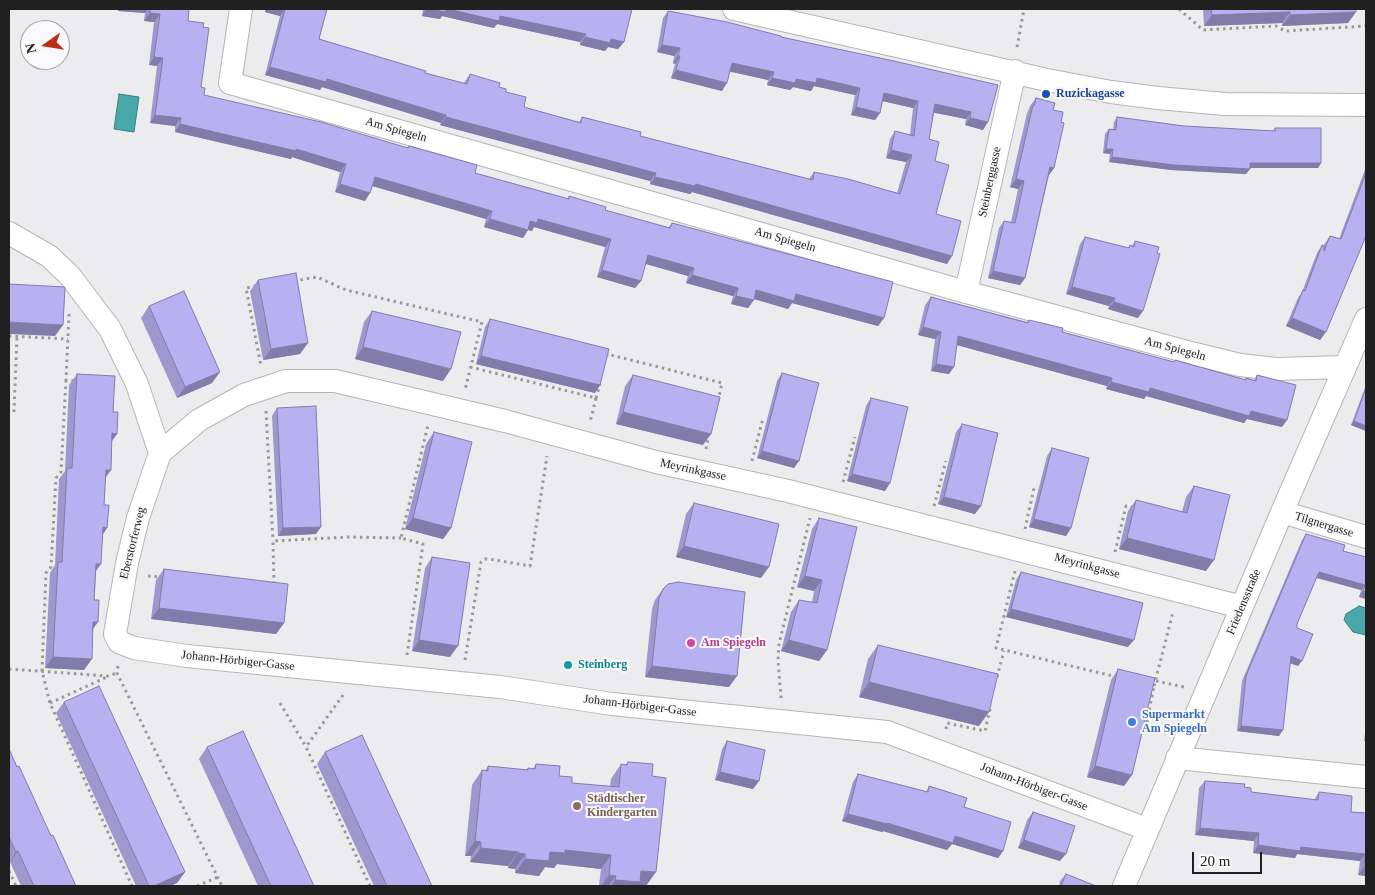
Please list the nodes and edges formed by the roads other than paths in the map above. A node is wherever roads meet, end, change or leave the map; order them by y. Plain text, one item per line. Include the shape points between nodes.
1 (241, 9) edge
2 (734, 9) edge
3 (1014, 72) junction
4 (1366, 105) edge
5 (9, 233) edge
6 (966, 292) junction
7 (1365, 328) edge
8 (1345, 367) junction
9 (160, 453) junction
10 (1282, 512) junction
11 (1366, 537) edge
12 (1242, 607) junction
13 (119, 642) joint
14 (1182, 749) junction
15 (1366, 776) edge
16 (1147, 829) junction
17 (1124, 886) edge

1 - 6 street, Am Spiegeln via 230,82
2 - 3 street
3 - 4 street via 1158,98 1225,104
3 - 6 street, Steinberggasse
5 - 9 street via 49,256 70,276 110,329 137,384
6 - 8 street, Am Spiegeln via 1240,365 1276,369
7 - 8 street, Friedensstraße
8 - 10 street, Friedensstraße
9 - 12 street, Meyrinkgasse via 199,420 244,395 286,381 335,381 656,462 838,503
9 - 13 street, Eberstorferweg via 138,518 125,573 115,634
10 - 11 street, Tilgnergasse
10 - 12 street, Friedensstraße
12 - 14 street, Friedensstraße
13 - 16 street, Johann-Hörbiger-Gasse via 134,648 187,656 500,687 612,704 887,732
14 - 15 street
14 - 16 street, Friedensstraße
16 - 17 street, Friedensstraße

